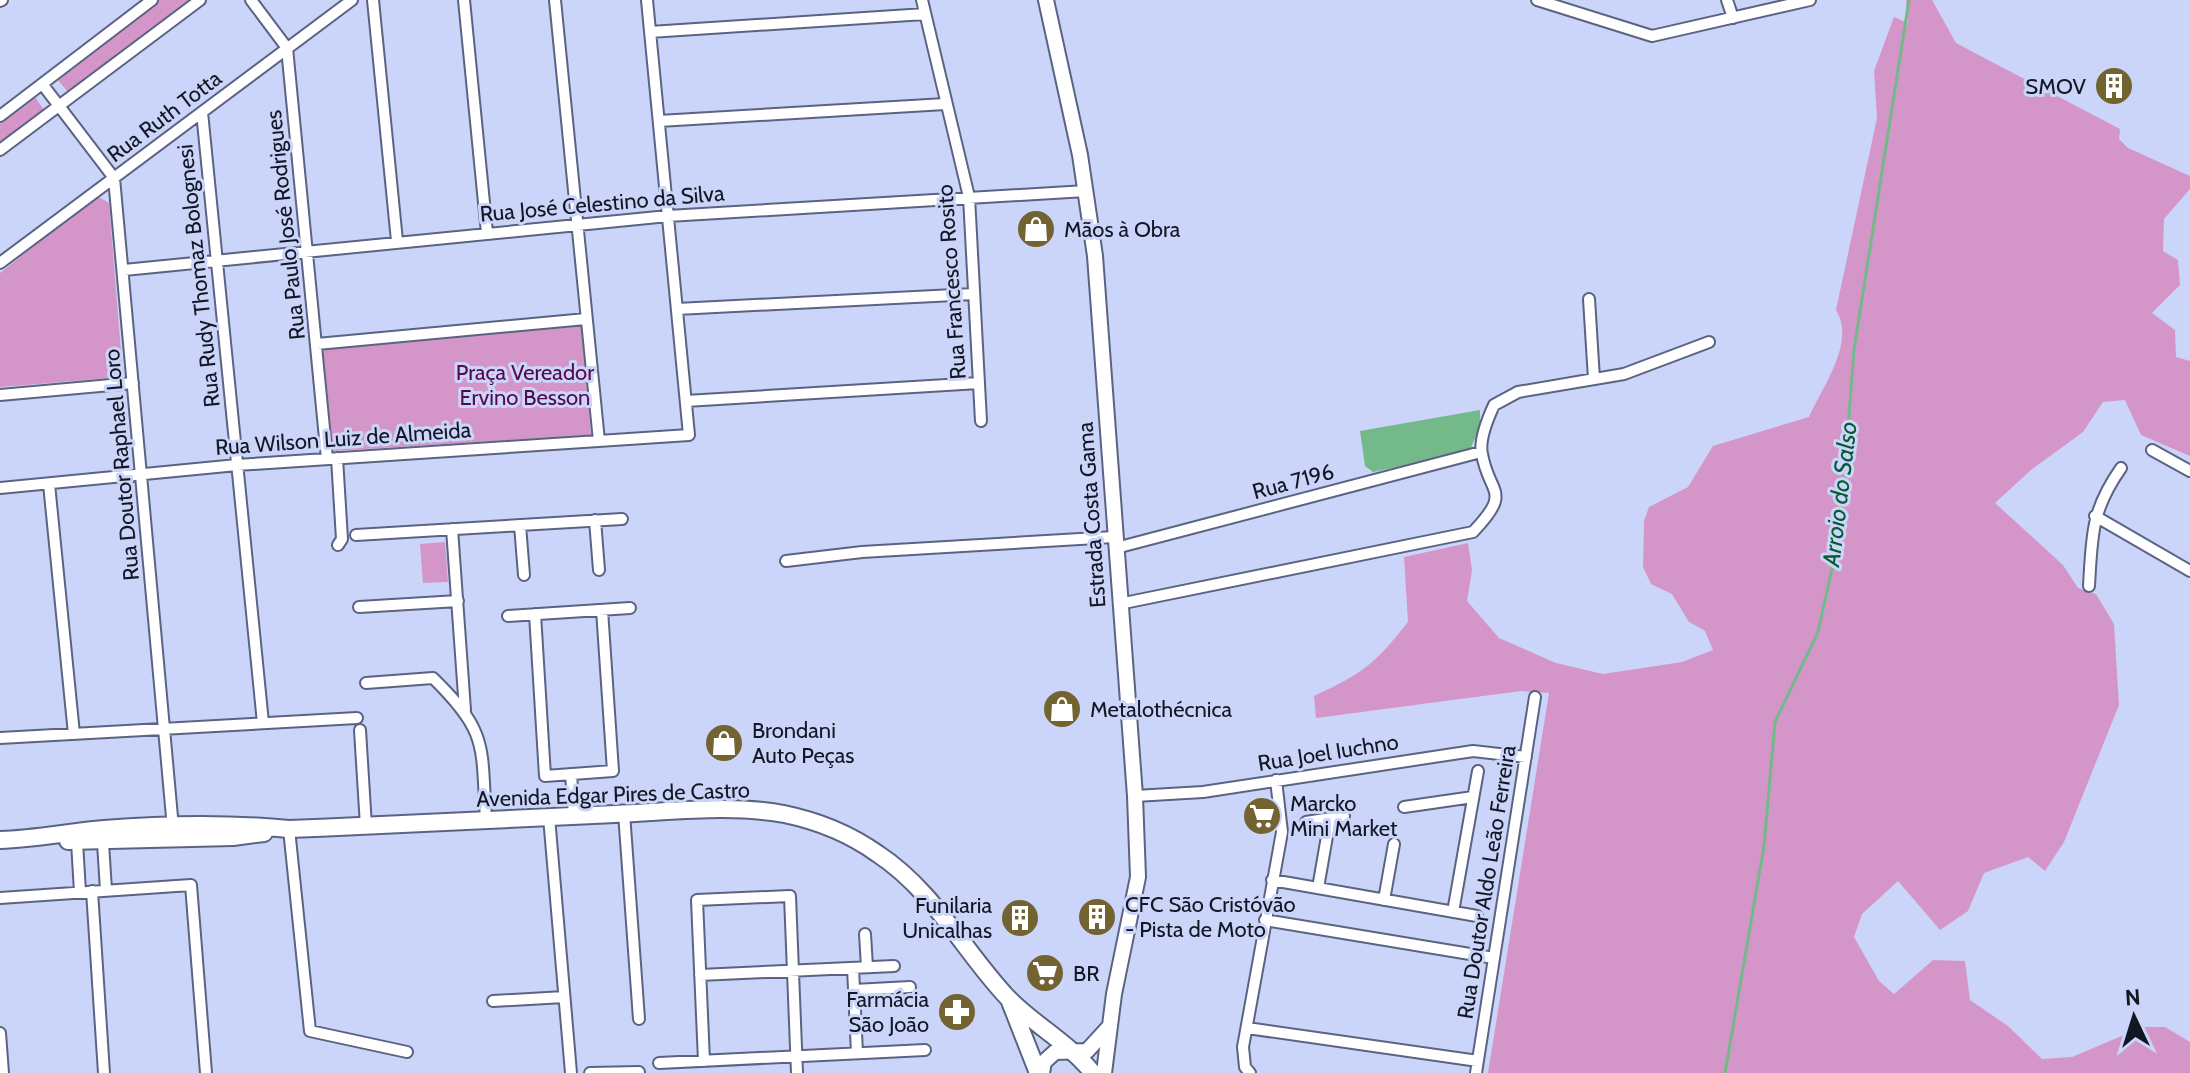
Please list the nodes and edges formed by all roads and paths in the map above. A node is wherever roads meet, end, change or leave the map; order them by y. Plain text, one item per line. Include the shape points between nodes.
1 (152, 0) edge
2 (200, 0) edge
3 (251, 0) edge
4 (352, 0) edge
5 (373, 0) edge
6 (464, 0) edge
7 (555, 0) edge
8 (647, 0) edge
9 (922, 0) edge
10 (1046, 0) edge
11 (1537, 0) edge
12 (1727, 0) edge
13 (1810, 0) edge
14 (925, 14) junction
15 (1733, 18) junction
16 (650, 32) junction
17 (287, 48) junction
18 (43, 85) junction
19 (945, 104) junction
20 (58, 106) junction
21 (202, 112) junction
22 (0, 116) edge
23 (659, 121) junction
24 (0, 150) edge
25 (114, 178) junction
26 (1086, 191) junction
27 (969, 197) junction
28 (668, 216) junction
29 (577, 225) junction
30 (487, 233) junction
31 (397, 241) junction
32 (307, 250) junction
33 (217, 260) junction
34 (0, 263) edge
35 (124, 270) junction
36 (974, 294) junction
37 (1589, 299) dead end
38 (677, 309) junction
39 (586, 319) junction
40 (1709, 342) dead end
41 (317, 344) junction
42 (1594, 379) junction
43 (133, 383) junction
44 (979, 383) junction
45 (0, 395) edge
46 (686, 401) junction
47 (981, 421) dead end
48 (599, 441) junction
49 (2152, 450) dead end
50 (1481, 452) junction
51 (332, 458) junction
52 (237, 465) junction
53 (2121, 468) dead end
54 (2190, 471) edge
55 (142, 475) junction
56 (49, 484) junction
57 (0, 488) edge
58 (2095, 516) junction
59 (622, 519) dead end
60 (595, 520) junction
61 (520, 525) junction
62 (452, 529) junction
63 (356, 535) dead end
64 (1115, 542) junction
65 (338, 545) dead end
66 (786, 561) dead end
67 (599, 570) dead end
68 (2190, 571) edge
69 (524, 575) dead end
70 (2089, 586) dead end
71 (458, 601) junction
72 (1119, 604) junction
73 (359, 607) dead end
74 (630, 608) dead end
75 (602, 610) junction
76 (535, 614) junction
77 (508, 616) dead end
78 (366, 683) dead end
79 (1535, 697) dead end
80 (465, 710) junction
81 (357, 718) dead end
82 (263, 723) junction
83 (167, 729) junction
84 (360, 730) dead end
85 (74, 734) junction
86 (0, 738) edge
87 (1526, 757) junction
88 (1478, 771) dead end
89 (571, 774) junction
90 (1276, 780) junction
91 (1135, 796) junction
92 (1473, 797) junction
93 (1404, 807) dead end
94 (624, 813) junction
95 (574, 815) junction
96 (1344, 816) dead end
97 (549, 817) junction
98 (486, 819) junction
99 (1330, 819) junction
100 (1306, 822) dead end
101 (366, 826) junction
102 (289, 829) junction
103 (174, 833) junction
104 (45, 839) junction
105 (0, 840) edge
106 (77, 842) junction
107 (103, 843) junction
108 (1394, 844) dead end
109 (1272, 880) junction
110 (1318, 888) junction
111 (106, 890) junction
112 (92, 891) junction
113 (80, 892) junction
114 (0, 898) edge
115 (1384, 900) junction
116 (1453, 912) junction
117 (1477, 916) dead end
118 (1265, 920) junction
119 (865, 934) dead end
120 (1494, 958) junction
121 (894, 966) dead end
122 (867, 967) junction
123 (853, 968) junction
124 (793, 970) junction
125 (700, 975) junction
126 (910, 987) dead end
127 (854, 990) junction
128 (564, 997) junction
129 (1008, 998) junction
130 (493, 1001) dead end
131 (639, 1019) dead end
132 (1108, 1028) junction
133 (1247, 1028) junction
134 (0, 1033) edge
135 (925, 1050) dead end
136 (1076, 1051) junction
137 (407, 1052) dead end
138 (857, 1053) junction
139 (797, 1056) junction
140 (704, 1061) junction
141 (1478, 1061) junction
142 (659, 1063) dead end
143 (639, 1072) edge
144 (3, 1073) edge
145 (104, 1073) edge
146 (206, 1073) edge
147 (571, 1073) edge
148 (590, 1073) edge
149 (797, 1073) edge
150 (1040, 1073) edge
151 (1093, 1073) edge
152 (1104, 1073) edge
153 (1250, 1073) edge
154 (1476, 1073) edge

1 - 18 street
2 - 20 street
3 - 17 street
4 - 17 street, Rua Ruth Totta
5 - 31 street
6 - 30 street
7 - 29 street
8 - 16 street
9 - 14 street, Rua Francesco Rosito
10 - 26 main road, Estrada Costa Gama
11 - 15 street via 1652,36
12 - 15 street
13 - 15 street
14 - 16 street
14 - 19 street, Rua Francesco Rosito
16 - 23 street
17 - 21 street, Rua Ruth Totta
17 - 32 street, Rua Paulo José Rodrigues
18 - 20 street
18 - 22 street
19 - 23 street
19 - 27 street, Rua Francesco Rosito
20 - 24 street
20 - 25 street
21 - 25 street, Rua Ruth Totta
21 - 33 street, Rua Rudy Thomaz Bolognesi
23 - 28 street
25 - 34 street, Rua Ruth Totta
25 - 35 street, Rua Doutor Raphael Loro
26 - 27 street, Rua José Celestino da Silva
26 - 64 main road, Estrada Costa Gama
27 - 28 street, Rua José Celestino da Silva
27 - 36 street, Rua Francesco Rosito
28 - 29 street, Rua José Celestino da Silva
28 - 38 street
29 - 30 street, Rua José Celestino da Silva
29 - 39 street
30 - 31 street, Rua José Celestino da Silva
31 - 32 street, Rua José Celestino da Silva
32 - 33 street, Rua José Celestino da Silva
32 - 41 street, Rua Paulo José Rodrigues
33 - 35 street, Rua José Celestino da Silva
33 - 52 street, Rua Rudy Thomaz Bolognesi
35 - 43 street, Rua Doutor Raphael Loro
36 - 38 street
36 - 44 street, Rua Francesco Rosito
37 - 42 street
38 - 46 street
39 - 41 street
39 - 48 street
40 - 42 street
41 - 51 street, Rua Paulo José Rodrigues
42 - 50 street via 1503,398 1489,416
43 - 45 street
43 - 55 street, Rua Doutor Raphael Loro
44 - 46 street
44 - 47 street, Rua Francesco Rosito
46 - 48 street, Rua Wilson Luiz de Almeida via 689,435
48 - 51 street, Rua Wilson Luiz de Almeida
49 - 54 street
50 - 64 street, Rua 7196
50 - 72 street via 1496,487 1495,503 1473,532
51 - 52 street, Rua Wilson Luiz de Almeida
51 - 65 street, Rua Paulo José Rodrigues via 342,539
52 - 55 street, Rua Wilson Luiz de Almeida
52 - 82 street, Rua Rudy Thomaz Bolognesi
53 - 58 street
55 - 56 street, Rua Wilson Luiz de Almeida
55 - 83 street, Rua Doutor Raphael Loro
56 - 57 street, Rua Wilson Luiz de Almeida
56 - 85 street
58 - 68 street
58 - 70 street
59 - 60 street
60 - 61 street
60 - 67 street
61 - 62 street
61 - 69 street
62 - 63 street
62 - 71 street
64 - 66 street, Rua 7196 via 862,552
64 - 72 main road, Estrada Costa Gama
71 - 73 street
71 - 80 street
72 - 91 main road, Estrada Costa Gama
74 - 75 street
75 - 76 street
75 - 89 street via 613,771
76 - 77 street
76 - 89 street via 545,776
78 - 80 street via 433,678
79 - 87 street, Rua Doutor Aldo Leão Ferreira
80 - 98 street via 481,739
81 - 82 street
82 - 83 street
83 - 85 street
83 - 103 street, Rua Doutor Raphael Loro
84 - 101 street
85 - 86 street
87 - 90 street, Rua Joel Iuchno via 1473,751
87 - 120 street, Rua Doutor Aldo Leão Ferreira
88 - 92 street
89 - 95 street
90 - 91 street, Rua Joel Iuchno
90 - 109 street via 1282,832
91 - 132 main road, Estrada Costa Gama via 1138,877
92 - 93 street
92 - 116 street
94 - 95 main road, Avenida Edgar Pires de Castro
94 - 129 main road, Avenida Edgar Pires de Castro via 748,811 833,828 881,855 933,903
94 - 131 street
95 - 97 main road, Avenida Edgar Pires de Castro
96 - 99 street
97 - 98 main road, Avenida Edgar Pires de Castro
97 - 128 street
98 - 101 main road, Avenida Edgar Pires de Castro
99 - 100 street
99 - 110 street
101 - 102 main road, Avenida Edgar Pires de Castro
102 - 103 main road, Avenida Edgar Pires de Castro via 233,837
102 - 137 street via 310,1031
103 - 104 main road, Avenida Edgar Pires de Castro via 102,829
103 - 107 main road, Avenida Edgar Pires de Castro
104 - 105 main road, Avenida Edgar Pires de Castro
104 - 106 main road, Avenida Edgar Pires de Castro
106 - 107 main road, Avenida Edgar Pires de Castro
106 - 113 street
107 - 111 street
108 - 115 street
109 - 110 street
109 - 118 street
110 - 115 street
111 - 112 street
111 - 146 street via 191,885
112 - 113 street
112 - 145 street
113 - 114 street
115 - 116 street
116 - 117 street
118 - 120 street
118 - 133 street
119 - 122 street
120 - 141 street, Rua Doutor Aldo Leão Ferreira
121 - 122 street
122 - 123 street
123 - 124 street
123 - 127 street
124 - 125 street
124 - 125 street via 790,896 697,900
124 - 139 street
125 - 140 street
126 - 127 street
127 - 138 street
128 - 130 street
128 - 147 street
129 - 136 main road, Avenida Edgar Pires de Castro
129 - 150 main road, Avenida Edgar Pires de Castro
132 - 136 main road via 1091,1049
132 - 152 main road, Estrada Costa Gama
133 - 141 street
133 - 153 street via 1243,1057
134 - 144 street
135 - 138 street
136 - 150 main road via 1055,1052
136 - 151 main road, Avenida Edgar Pires de Castro
138 - 139 street
139 - 140 street
139 - 149 street
140 - 142 street
141 - 154 street, Rua Doutor Aldo Leão Ferreira
143 - 148 street

